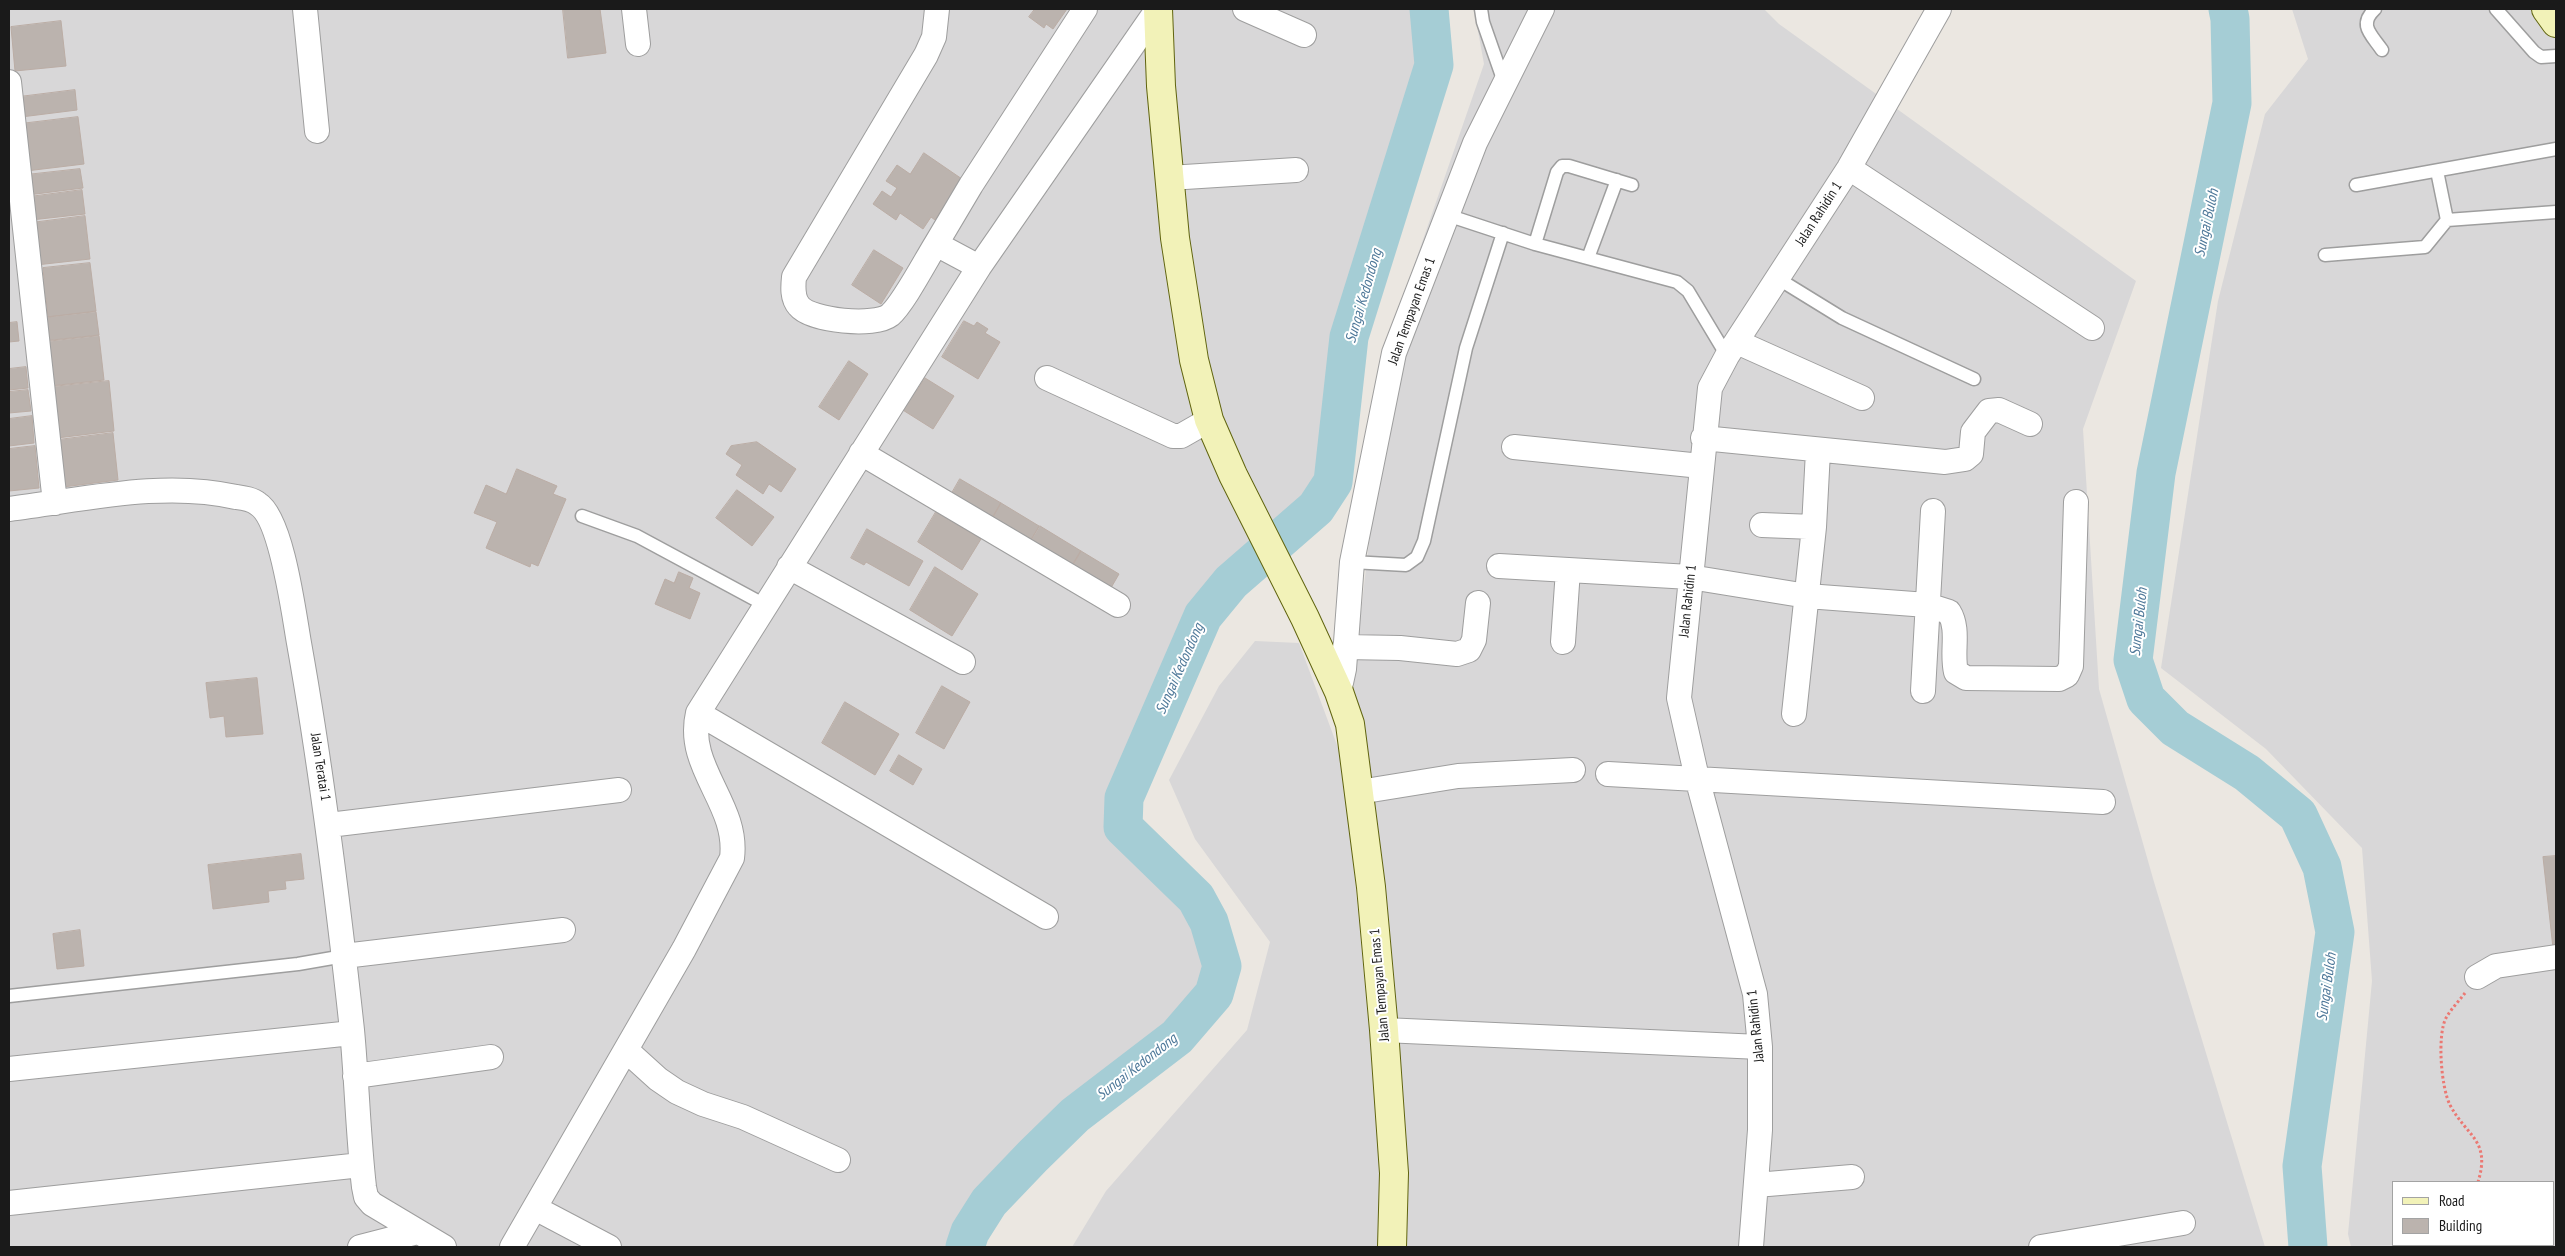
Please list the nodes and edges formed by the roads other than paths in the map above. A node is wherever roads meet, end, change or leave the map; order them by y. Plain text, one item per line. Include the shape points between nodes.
1 (305, 9) edge
2 (634, 9) edge
3 (937, 9) edge
4 (1084, 9) edge
5 (1158, 9) edge
6 (1245, 9) edge
7 (1481, 9) edge
8 (1542, 9) edge
9 (1939, 9) edge
10 (2375, 9) edge
11 (2496, 9) edge
12 (2546, 9) edge
13 (2556, 23) edge
14 (1304, 35) dead end
15 (638, 44) dead end
16 (2382, 50) dead end
17 (2556, 56) edge
18 (9, 82) edge
19 (1504, 82) junction
20 (317, 131) dead end
21 (2556, 150) edge
22 (1849, 168) junction
23 (1296, 170) dead end
24 (2437, 171) junction
25 (1169, 178) junction
26 (1618, 180) junction
27 (1632, 185) dead end
28 (2356, 185) dead end
29 (2556, 212) edge
30 (1447, 216) junction
31 (2447, 220) junction
32 (1503, 234) junction
33 (936, 244) junction
34 (1535, 244) junction
35 (2325, 255) dead end
36 (1588, 258) junction
37 (979, 267) junction
38 (1778, 278) junction
39 (2092, 328) dead end
40 (1732, 349) junction
41 (1047, 378) dead end
42 (1974, 379) dead end
43 (1862, 398) dead end
44 (1209, 420) junction
45 (2030, 424) dead end
46 (1703, 438) junction
47 (1514, 447) dead end
48 (1818, 451) junction
49 (861, 453) junction
50 (1701, 466) junction
51 (2076, 502) dead end
52 (55, 504) junction
53 (9, 509) edge
54 (1933, 511) dead end
55 (582, 516) dead end
56 (1762, 525) dead end
57 (1814, 527) junction
58 (1352, 562) junction
59 (1499, 566) dead end
60 (789, 567) junction
61 (1568, 570) junction
62 (1690, 578) junction
63 (1807, 596) junction
64 (1478, 604) dead end
65 (1927, 604) junction
66 (1118, 605) dead end
67 (767, 606) junction
68 (1563, 642) dead end
69 (1345, 647) junction
70 (963, 662) dead end
71 (1923, 691) dead end
72 (1339, 692) junction
73 (698, 713) junction
74 (1794, 714) dead end
75 (1574, 770) dead end
76 (1608, 774) dead end
77 (1697, 778) junction
78 (620, 790) dead end
79 (1360, 792) junction
80 (2103, 802) dead end
81 (329, 825) junction
82 (1046, 917) dead end
83 (563, 930) dead end
84 (344, 956) junction
85 (2556, 958) edge
86 (2477, 977) road end
87 (9, 996) edge
88 (1384, 1030) junction
89 (352, 1033) junction
90 (1760, 1047) junction
91 (626, 1050) junction
92 (491, 1057) dead end
93 (9, 1069) edge
94 (355, 1076) junction
95 (838, 1160) dead end
96 (361, 1165) junction
97 (1852, 1177) dead end
98 (1756, 1185) junction
99 (9, 1203) edge
100 (535, 1208) junction
101 (2183, 1223) dead end
102 (418, 1232) junction
103 (360, 1247) edge
104 (444, 1247) edge
105 (512, 1247) edge
106 (609, 1247) edge
107 (1392, 1247) edge
108 (1751, 1247) edge
109 (2041, 1247) edge

1 - 20 street
2 - 15 street
3 - 33 street via 934,36 926,55 794,276 794,298 804,311 821,317 867,322 882,320 894,311
4 - 33 street
5 - 25 street, Jalan Tempayan Emas 1
5 - 37 street
6 - 14 street
7 - 19 lane
8 - 19 street, Jalan Tempayan Emas 1
9 - 22 street, Jalan Rahidin 1
10 - 16 lane via 2368,16 2367,28
11 - 17 lane via 2534,52 2541,57
12 - 13 street
18 - 52 street
19 - 30 street, Jalan Tempayan Emas 1 via 1475,143
21 - 24 lane
22 - 38 street, Jalan Rahidin 1
22 - 39 street
23 - 25 street
24 - 28 lane
24 - 31 lane
25 - 44 street, Jalan Tempayan Emas 1 via 1191,342
26 - 27 lane
26 - 34 lane via 1562,166 1557,172
26 - 36 lane
29 - 31 lane
30 - 32 lane
30 - 58 street, Jalan Tempayan Emas 1 via 1394,353
31 - 35 lane via 2424,247
32 - 34 lane
32 - 58 lane via 1466,348 1424,541 1417,557 1406,565
33 - 37 street
34 - 36 lane
36 - 40 lane via 1677,282 1688,291
37 - 49 street
38 - 40 street, Jalan Rahidin 1
38 - 42 lane via 1842,318
40 - 43 street
40 - 46 street, Jalan Rahidin 1 via 1710,388
41 - 44 street via 1173,436 1181,436
44 - 72 street, Jalan Tempayan Emas 1
45 - 48 street via 1999,410 1989,411 1973,432 1971,454 1965,459 1946,462
46 - 48 street
46 - 50 street, Jalan Rahidin 1
47 - 50 street
48 - 57 street
49 - 60 street
49 - 66 street
50 - 62 street, Jalan Rahidin 1
51 - 65 street via 2071,666 2067,675 2059,679 1966,678 1956,672 1953,661 1955,621 1949,612
52 - 53 street, Jalan Teratai 1
52 - 81 street, Jalan Teratai 1 via 160,490 216,492 259,504 267,513 287,572
54 - 65 street
55 - 67 lane via 637,536
56 - 57 street
57 - 63 street
58 - 69 street, Jalan Tempayan Emas 1
59 - 61 street
60 - 67 street
60 - 70 street
61 - 62 street
61 - 68 street
62 - 63 street
62 - 77 street, Jalan Rahidin 1 via 1678,698
63 - 65 street
63 - 74 street
64 - 69 street via 1474,640 1468,650 1457,654
65 - 71 street
67 - 73 street
69 - 72 street, Jalan Tempayan Emas 1
72 - 79 street, Jalan Tempayan Emas 1 via 1350,724
73 - 82 street
73 - 91 street via 695,727 697,753 732,828 732,858
75 - 79 street via 1458,776
76 - 77 street
77 - 80 street
77 - 90 street, Jalan Rahidin 1 via 1755,994
78 - 81 street
79 - 88 street, Jalan Tempayan Emas 1
81 - 84 street, Jalan Teratai 1
83 - 84 street
84 - 87 lane
84 - 89 street, Jalan Teratai 1
85 - 86 street via 2496,966
88 - 90 street
88 - 107 street, Jalan Tempayan Emas 1 via 1394,1173
89 - 93 street
89 - 94 street, Jalan Teratai 1
90 - 98 street, Jalan Rahidin 1
91 - 95 street via 677,1092 743,1117
91 - 100 street
92 - 94 street
94 - 96 street, Jalan Teratai 1
96 - 99 street
96 - 102 street, Jalan Teratai 1 via 365,1192 372,1204
97 - 98 street
98 - 108 street, Jalan Rahidin 1
100 - 105 street
100 - 106 street
101 - 109 street
102 - 103 street
102 - 104 street, Jalan Teratai 1

